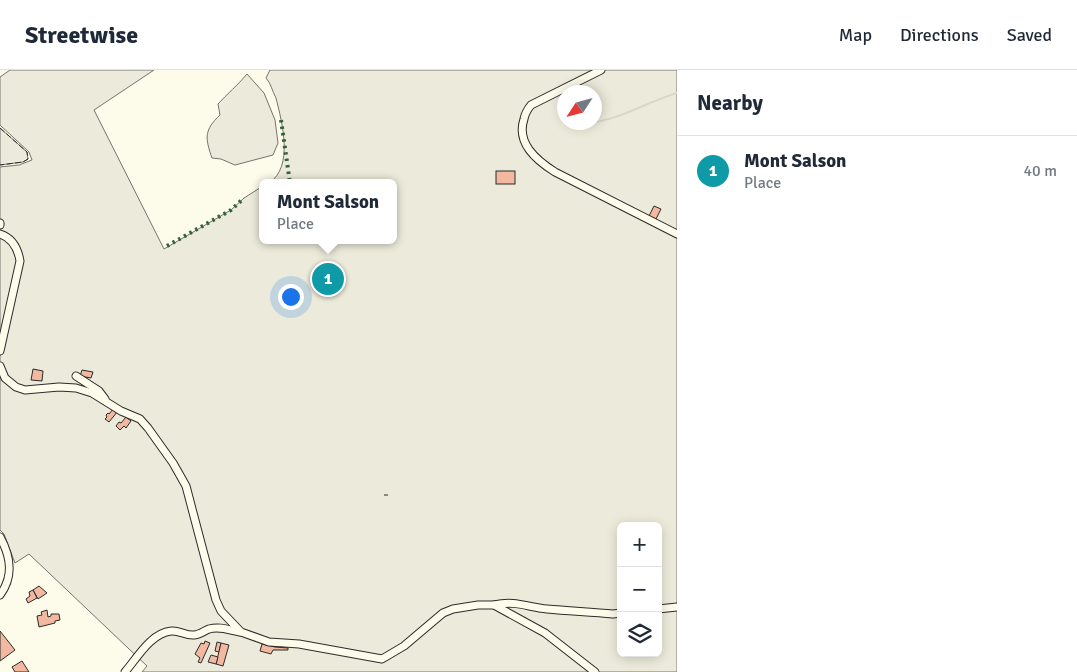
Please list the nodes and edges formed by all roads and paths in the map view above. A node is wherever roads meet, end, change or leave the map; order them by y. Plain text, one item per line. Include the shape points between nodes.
1 (601, 70) edge
2 (0, 234) edge
3 (677, 234) edge
4 (0, 351) edge
5 (0, 366) edge
6 (76, 376) dead end
7 (106, 401) junction
8 (0, 538) edge
9 (0, 595) edge
10 (494, 606) junction
11 (677, 606) edge
12 (662, 608) edge
13 (617, 614) edge
14 (240, 632) junction
15 (125, 672) edge
16 (596, 672) edge

1 - 3 street via 531,105 526,110 521,128 524,141 531,154 554,172
2 - 4 street via 14,243 20,261
5 - 7 street via 6,378 25,390 76,388
6 - 7 street via 99,390
7 - 14 street via 140,419 182,478 216,600
8 - 9 street via 9,556 10,576
10 - 13 street via 507,602
10 - 14 street via 478,605 443,613 404,646 382,659 269,642
10 - 16 street via 545,633
11 - 12 street
14 - 15 street via 219,628 195,635 165,632 149,644

